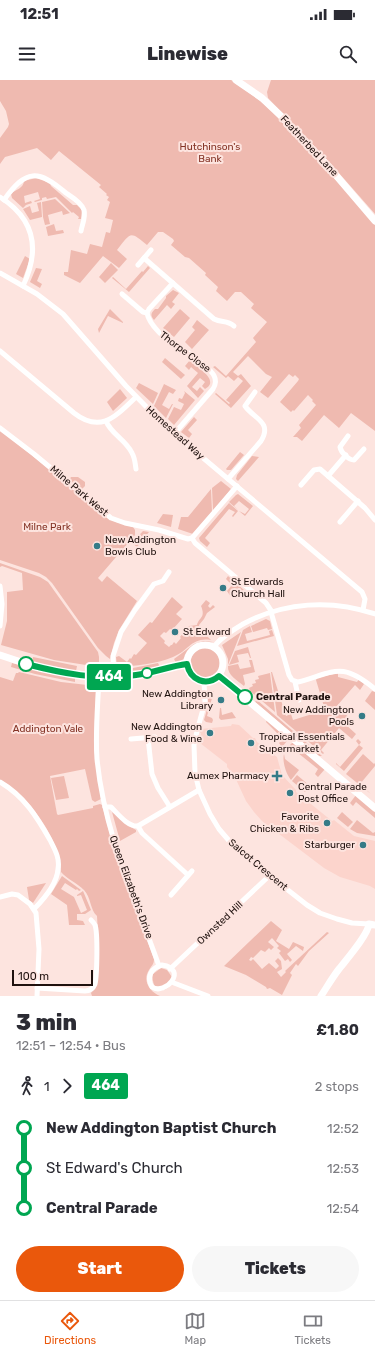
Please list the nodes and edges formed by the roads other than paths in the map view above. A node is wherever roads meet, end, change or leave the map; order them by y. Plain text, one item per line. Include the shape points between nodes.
1 (236, 80) edge
2 (2, 199) edge
3 (375, 221) edge
4 (81, 231) dead end
5 (151, 250) dead end
6 (144, 258) junction
7 (138, 265) dead end
8 (0, 273) edge
9 (173, 283) junction
10 (23, 286) junction
11 (122, 294) dead end
12 (147, 313) junction
13 (234, 326) dead end
14 (0, 351) edge
15 (255, 392) dead end
16 (136, 397) junction
17 (106, 421) junction
18 (0, 428) edge
19 (174, 434) junction
20 (348, 436) dead end
21 (364, 449) dead end
22 (346, 455) junction
23 (136, 469) dead end
24 (328, 476) junction
25 (228, 479) junction
26 (301, 485) dead end
27 (237, 486) junction
28 (358, 501) junction
29 (375, 520) edge
30 (340, 522) dead end
31 (192, 538) junction
32 (170, 572) dead end
33 (0, 586) edge
34 (363, 610) junction
35 (272, 612) junction
36 (375, 614) edge
37 (0, 626) edge
38 (214, 647) junction
39 (0, 655) edge
40 (187, 664) junction
41 (219, 676) junction
42 (99, 677) junction
43 (114, 677) junction
44 (204, 682) junction
45 (295, 682) junction
46 (375, 689) edge
47 (299, 700) dead end
48 (156, 737) dead end
49 (148, 738) junction
50 (131, 739) dead end
51 (0, 782) edge
52 (199, 790) junction
53 (105, 807) junction
54 (170, 807) junction
55 (375, 808) edge
56 (138, 826) junction
57 (269, 876) junction
58 (171, 895) dead end
59 (0, 897) edge
60 (34, 909) junction
61 (91, 920) dead end
62 (372, 924) edge
63 (159, 966) junction
64 (170, 969) junction
65 (174, 983) junction
66 (38, 988) junction
67 (89, 994) edge
68 (37, 996) edge
69 (208, 996) edge
70 (321, 996) edge

1 - 3 street, Featherbed Lane via 262,98 281,116
2 - 4 street via 24,178 36,175 47,178 82,207 84,214
2 - 10 street via 21,215 31,236 32,262
5 - 6 street
6 - 7 street
6 - 9 street
8 - 10 street, Homestead Way
9 - 12 street
9 - 13 street via 214,319
10 - 16 street, Homestead Way via 46,300 68,320
11 - 12 street, Thorpe Close
12 - 19 street, Thorpe Close via 156,329 177,348 195,357 216,379 213,390
14 - 17 street via 80,417 94,423
15 - 25 street via 245,406 262,422 264,436
16 - 17 street via 116,416
16 - 19 street, Homestead Way
17 - 23 street via 109,428 131,451
18 - 31 street, Milne Park West via 111,518 125,524 154,528
19 - 25 street, Homestead Way
20 - 22 street via 340,447
21 - 22 street via 354,460
22 - 24 street
24 - 26 street via 322,470 316,469
24 - 28 street
25 - 27 street, Homestead Way
27 - 31 street
27 - 34 street, Homestead Way via 356,587 364,596
28 - 29 street
28 - 30 street
31 - 35 street via 266,602
32 - 43 street via 154,584 122,629 113,656
33 - 37 street
34 - 35 street via 312,604
34 - 36 street
35 - 38 street via 235,629
35 - 45 street via 289,675
38 - 40 street via 204,645 196,648 190,653
38 - 41 street via 223,659 223,668
39 - 42 street via 44,668
40 - 43 street
40 - 44 street via 192,676
41 - 44 street
41 - 55 street
42 - 43 street
42 - 53 street, Queen Elizabeth's Drive via 96,751
44 - 52 street, Salcot Crescent via 204,704 196,731 194,751 195,777
45 - 46 street via 329,672 343,671 357,675
45 - 47 street
48 - 49 street
49 - 50 street
49 - 54 street via 153,776
51 - 60 street via 18,796 40,821 58,857 57,876
52 - 54 street
52 - 57 street, Salcot Crescent via 211,817 223,835
53 - 56 street, Queen Elizabeth's Drive via 111,807 129,824
53 - 63 street, Queen Elizabeth's Drive via 121,864
54 - 56 street
56 - 58 street via 142,833 190,873
57 - 62 street, Salcot Crescent via 298,899 320,912 344,921
57 - 64 street, Ownsted Hill
59 - 60 street via 16,895
60 - 66 street via 38,917
61 - 67 street via 96,930 96,971 94,985
62 - 70 street
63 - 64 street
63 - 65 street via 150,974 152,988 164,994
64 - 65 street via 174,975
65 - 69 street
66 - 67 street
66 - 68 street

